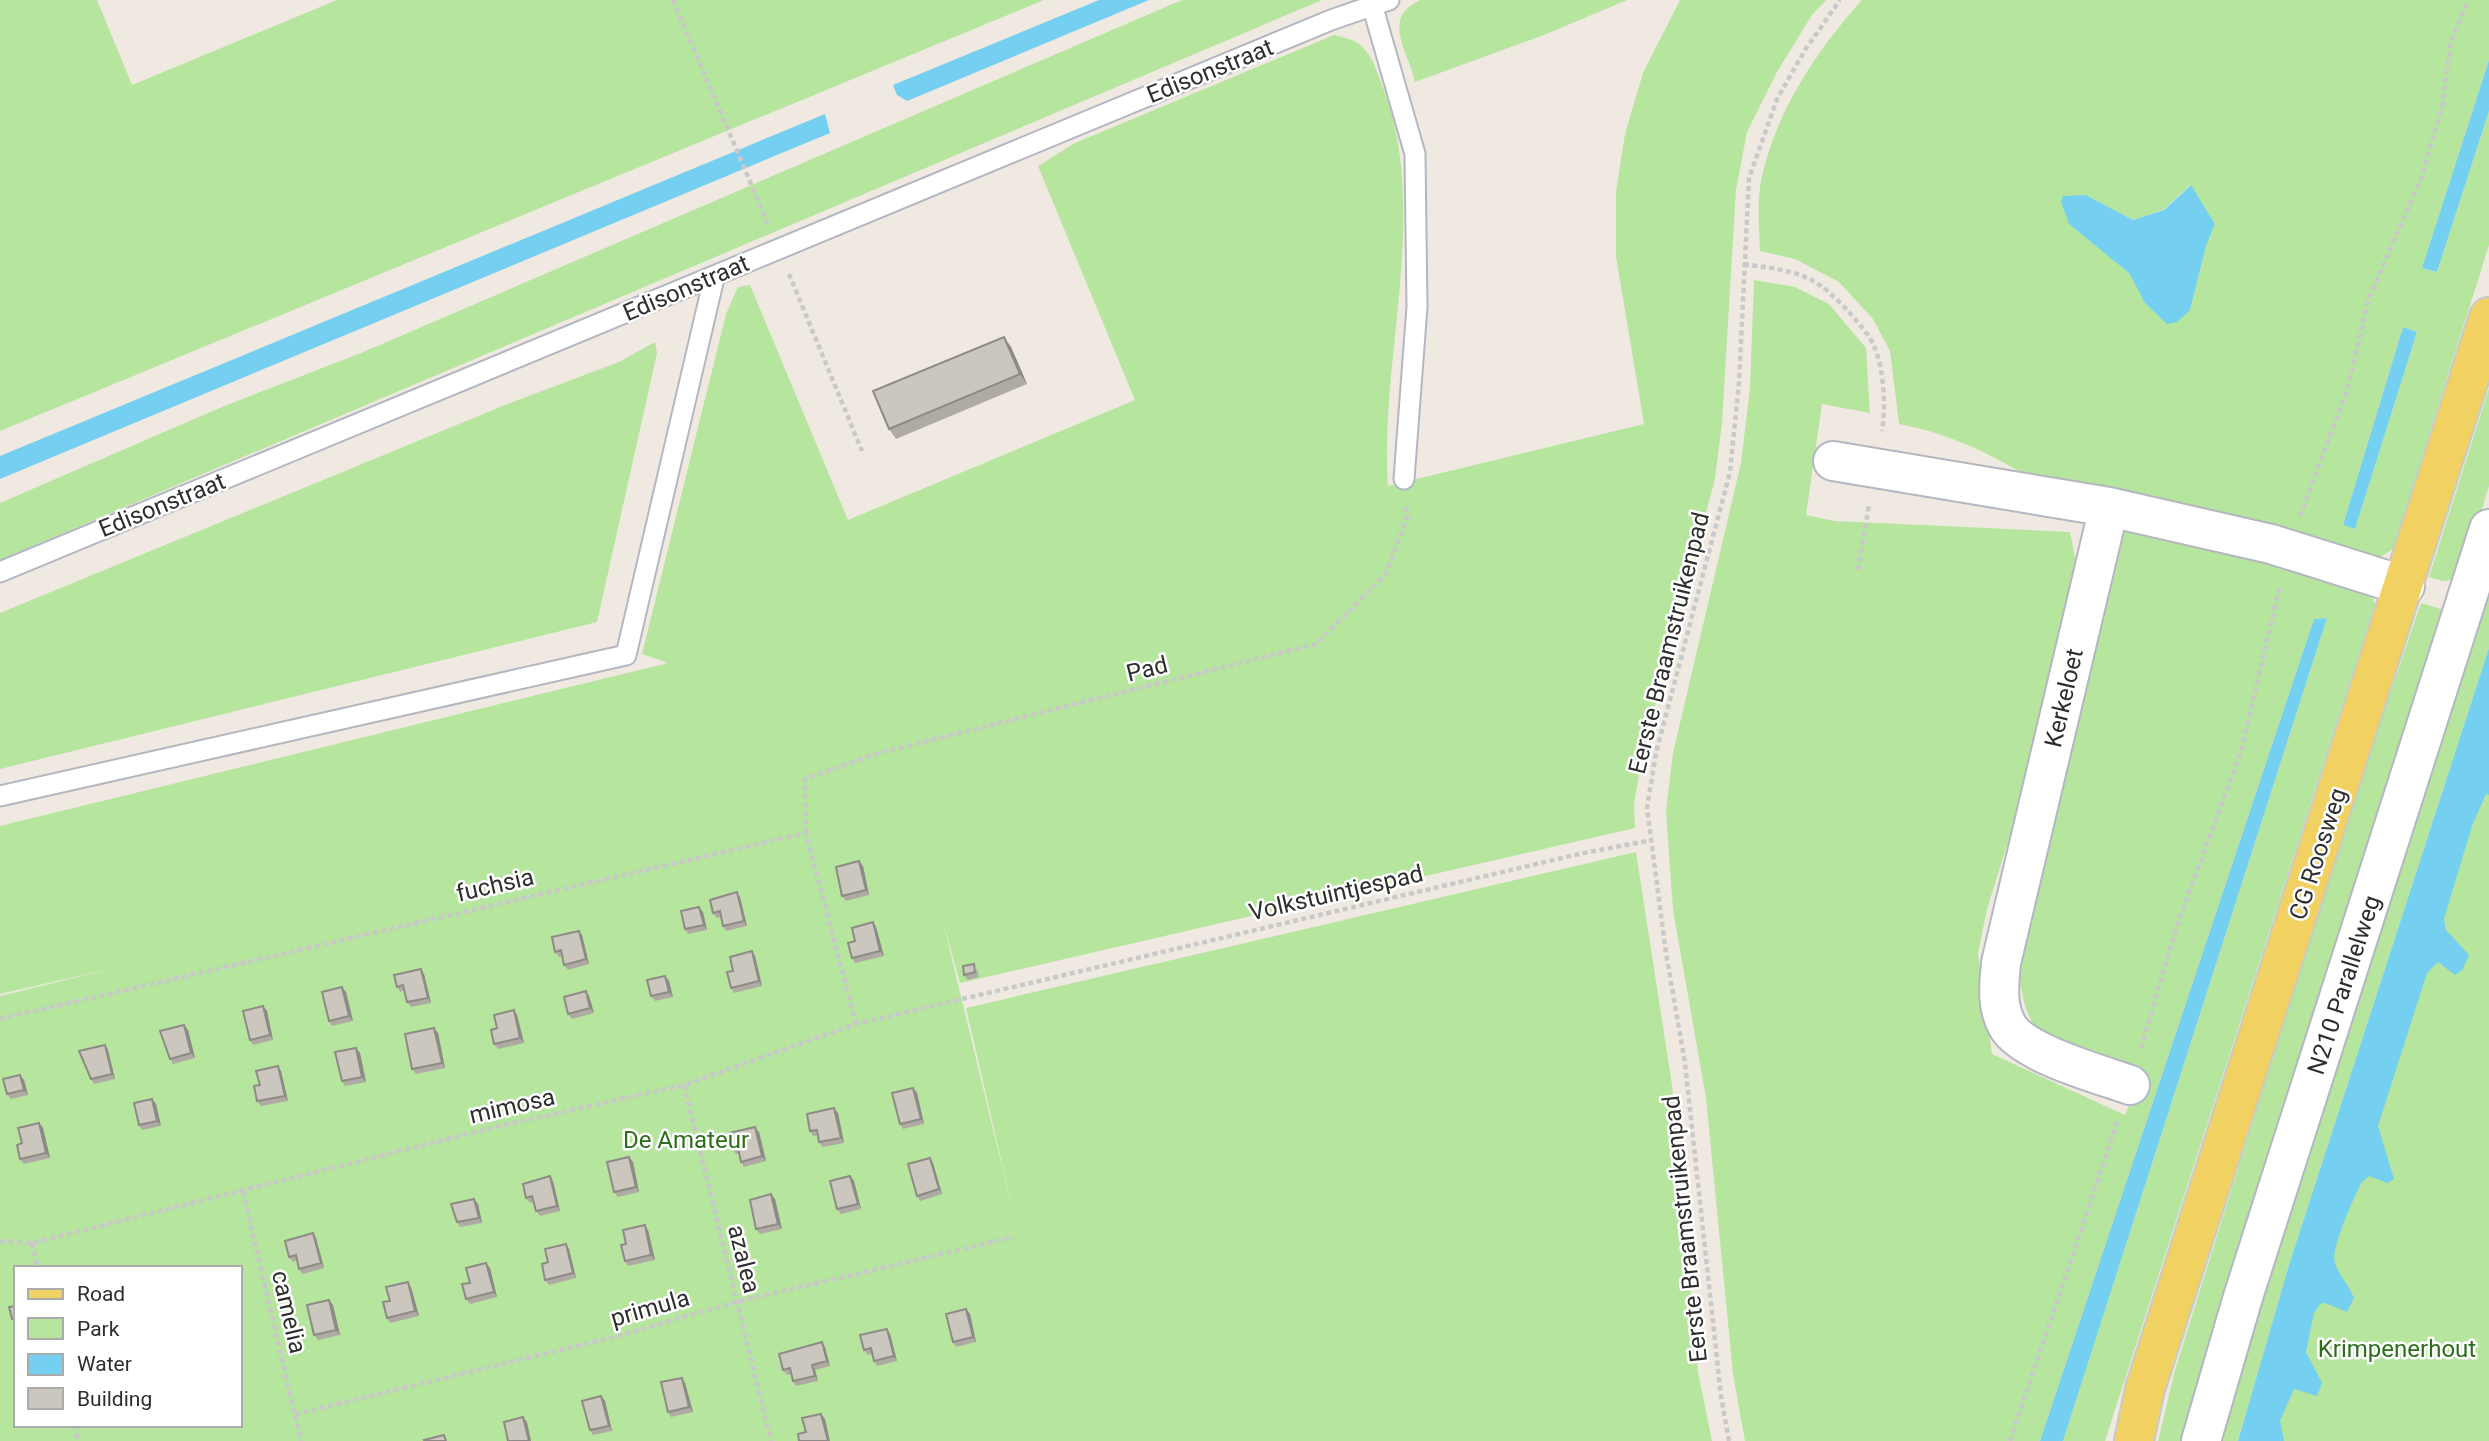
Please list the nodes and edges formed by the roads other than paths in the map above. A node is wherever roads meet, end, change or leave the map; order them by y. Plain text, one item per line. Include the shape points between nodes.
1 (1381, 4) edge
2 (714, 278) junction
3 (2489, 317) edge
4 (1833, 461) dead end
5 (1404, 479) road end
6 (2109, 507) junction
7 (2489, 529) edge
8 (0, 572) edge
9 (2405, 586) junction
10 (0, 796) edge
11 (2130, 1085) road end
12 (2145, 1389) junction
13 (2120, 1441) edge
14 (2134, 1441) edge
15 (2201, 1441) edge

1 - 2 lane, Edisonstraat via 1331,20
1 - 5 lane, Edisonstraat via 1415,154 1417,307
2 - 8 lane, Edisonstraat
2 - 10 lane via 626,655
3 - 9 main road, CG Roosweg
4 - 6 street
6 - 9 street via 2288,550
6 - 11 street, Kerkeloet via 2001,963 1998,997 2009,1028 2035,1049
7 - 15 street, N210 Parallelweg
9 - 12 main road, CG Roosweg
12 - 13 main road, CG Roosweg
12 - 14 main road, CG Roosweg

